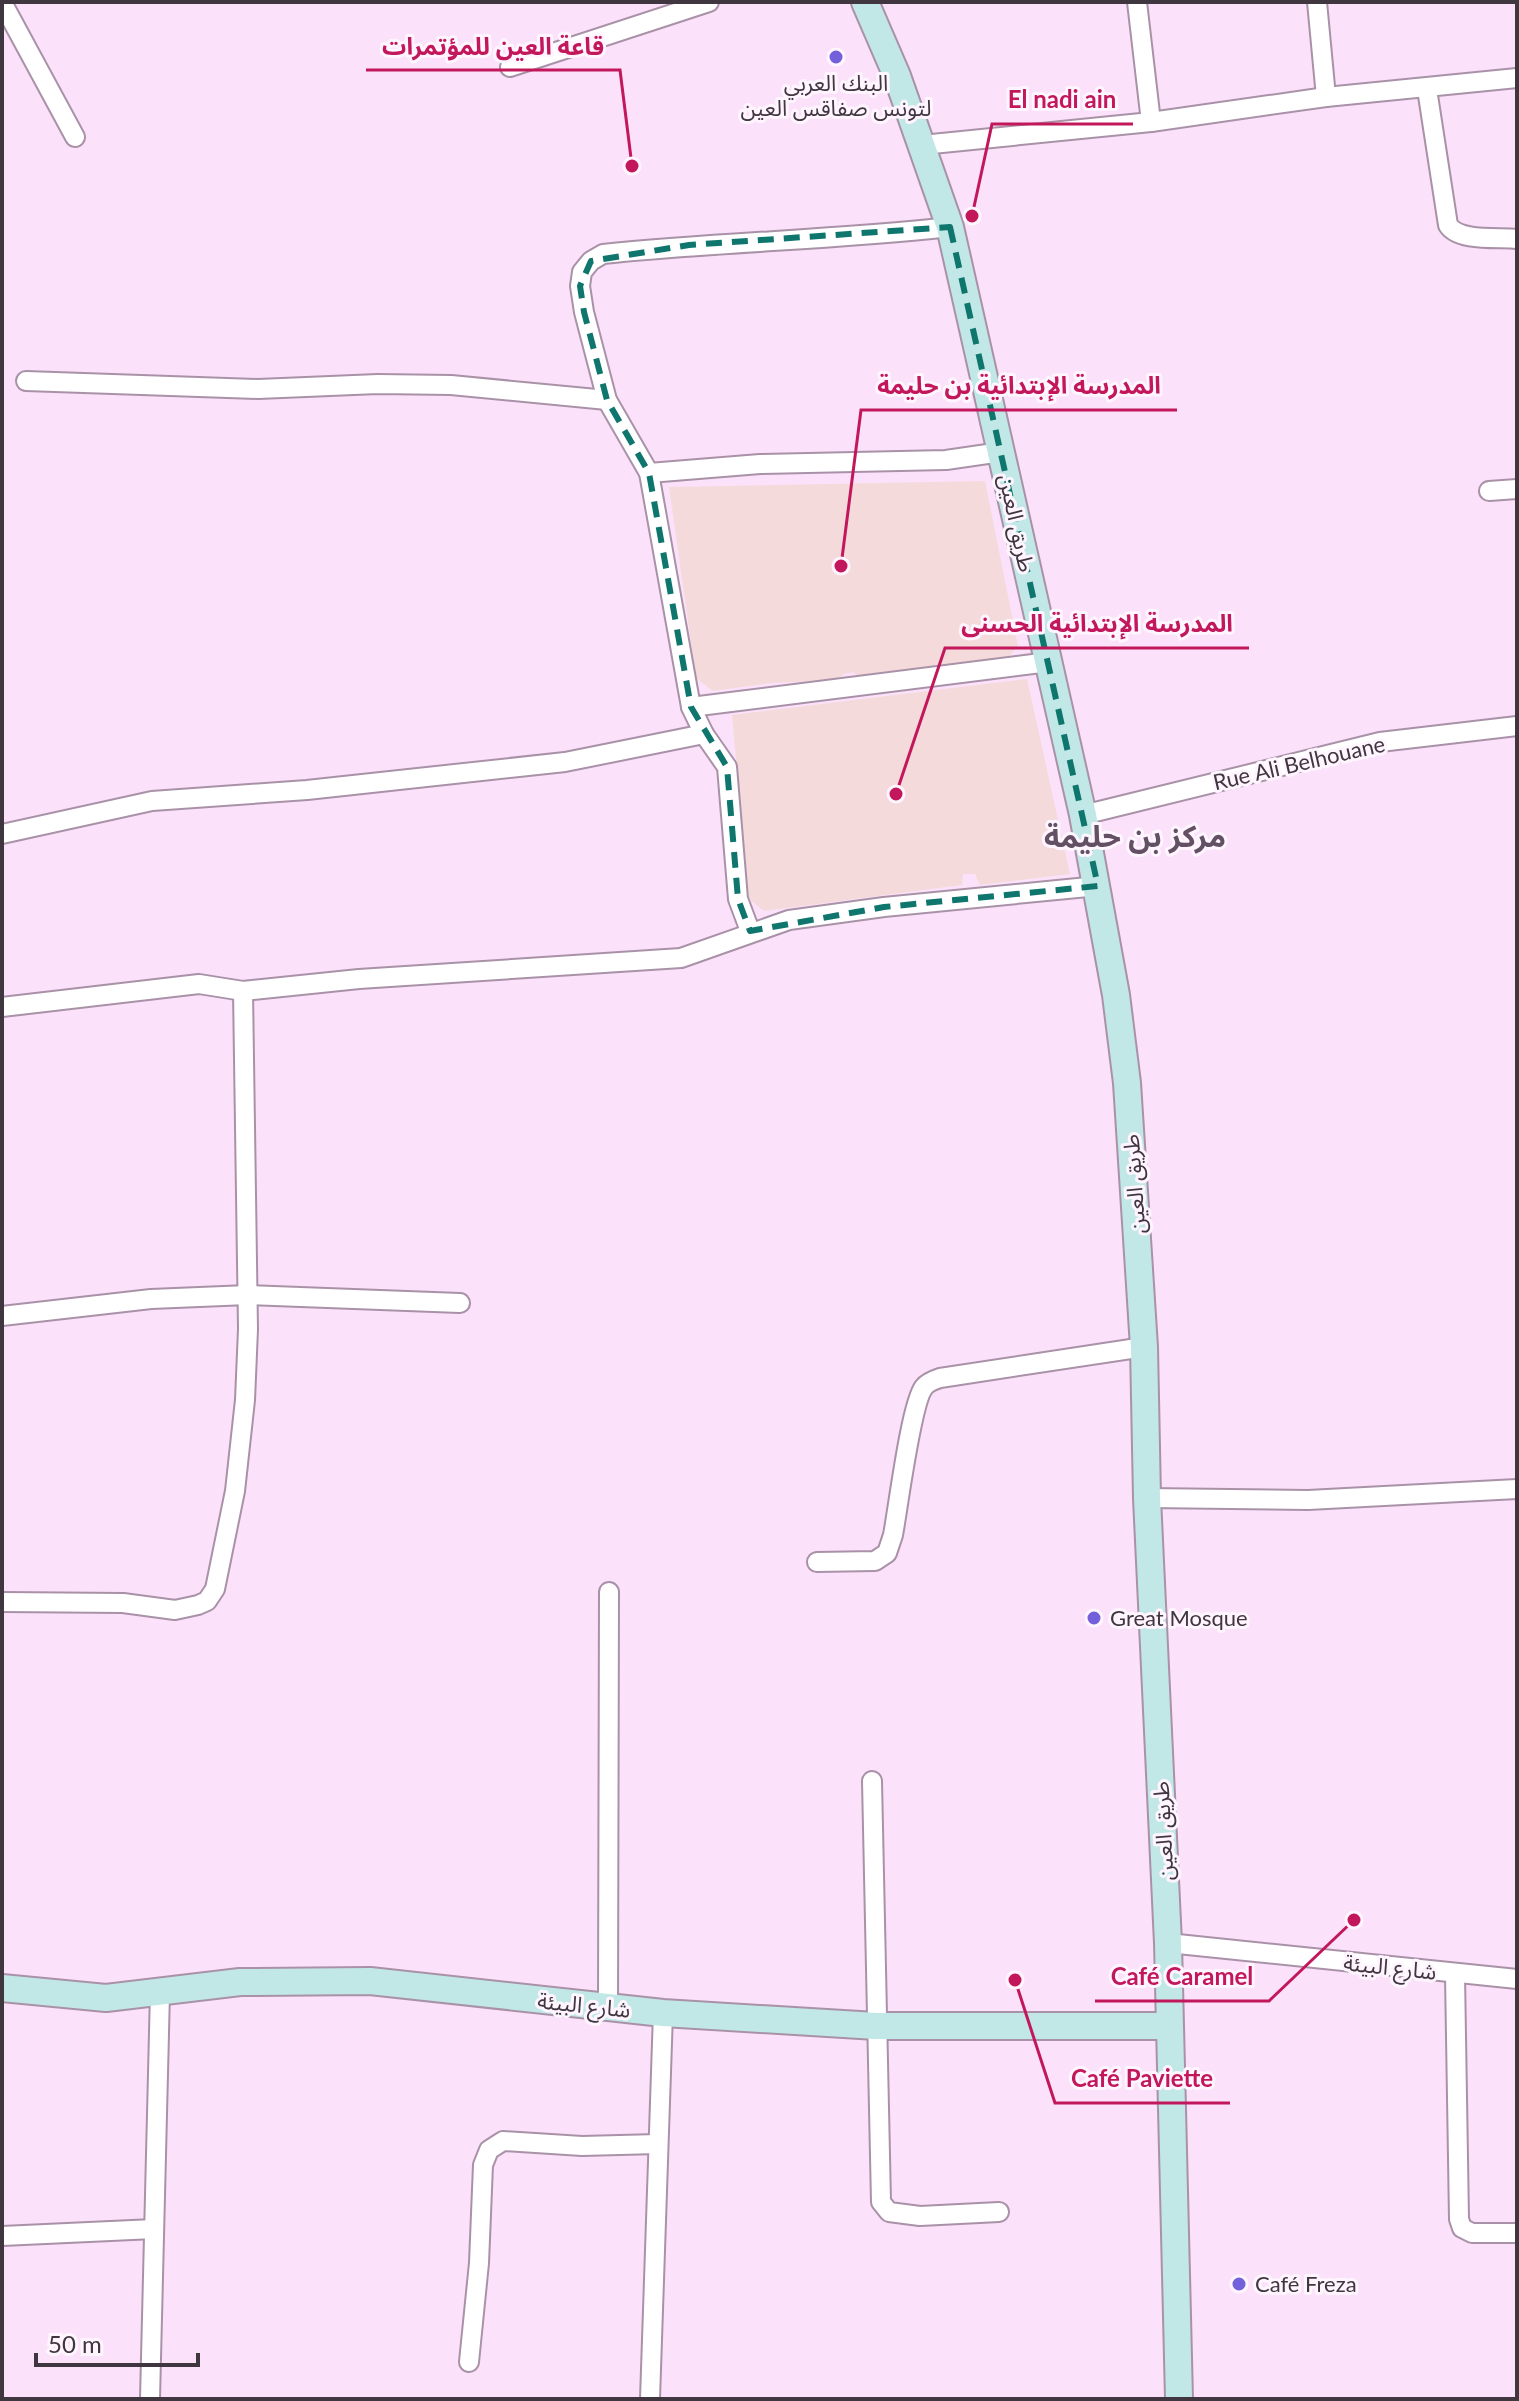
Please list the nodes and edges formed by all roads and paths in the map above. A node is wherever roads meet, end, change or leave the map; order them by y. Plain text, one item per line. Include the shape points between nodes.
1 (2, 2) edge
2 (709, 2) edge
3 (865, 2) edge
4 (1137, 2) edge
5 (1317, 2) edge
6 (510, 67) dead end
7 (1517, 78) edge
8 (1427, 89) junction
9 (1326, 97) junction
10 (1151, 122) junction
11 (75, 137) dead end
12 (922, 145) junction
13 (950, 227) junction
14 (1517, 239) edge
15 (26, 381) dead end
16 (607, 400) junction
17 (1001, 452) junction
18 (649, 473) junction
19 (1517, 489) edge
20 (1489, 491) dead end
21 (1049, 662) junction
22 (691, 707) junction
23 (1517, 726) edge
24 (704, 734) junction
25 (1083, 815) junction
26 (2, 834) edge
27 (1098, 886) junction
28 (750, 931) junction
29 (243, 991) junction
30 (2, 1007) edge
31 (248, 1295) junction
32 (460, 1303) dead end
33 (2, 1316) edge
34 (1144, 1347) junction
35 (1517, 1489) edge
36 (1147, 1498) junction
37 (817, 1562) dead end
38 (609, 1592) dead end
39 (2, 1602) edge
40 (872, 1781) dead end
41 (1168, 1943) junction
42 (1455, 1975) junction
43 (1517, 1979) edge
44 (2, 1988) edge
45 (160, 1992) junction
46 (608, 2008) junction
47 (663, 2013) junction
48 (876, 2026) junction
49 (1169, 2026) junction
50 (658, 2144) junction
51 (999, 2212) dead end
52 (154, 2229) junction
53 (1517, 2233) edge
54 (2, 2236) edge
55 (469, 2362) dead end
56 (150, 2399) edge
57 (650, 2399) edge
58 (1179, 2399) edge

1 - 11 street
2 - 6 street
3 - 12 main road, طريق العين
4 - 10 street
5 - 9 street
7 - 8 street
8 - 9 street
8 - 14 street via 1448,225 1462,235
9 - 10 street
10 - 12 street
12 - 13 main road, طريق العين
13 - 16 street via 603,254 582,272 580,286
13 - 17 main road, طريق العين
15 - 16 street via 258,389 451,385
16 - 18 street
17 - 18 street via 946,460 760,464
17 - 21 main road, طريق العين
18 - 22 street
19 - 20 street
21 - 22 street
21 - 25 main road, طريق العين
22 - 24 street
23 - 25 street, Rue Ali Belhouane via 1380,742
24 - 26 street via 565,762 152,801
24 - 28 street via 727,767 738,899
25 - 27 main road, طريق العين
27 - 28 street via 884,907
27 - 34 main road, طريق العين via 1127,1083
28 - 29 street via 681,958
29 - 30 street via 199,984
29 - 31 street
31 - 32 street
31 - 33 street via 151,1299
31 - 39 street via 235,1491 215,1589 207,1601 175,1610 123,1603
34 - 36 main road, طريق العين
34 - 37 street via 931,1382 918,1399 887,1553 875,1561
35 - 36 street via 1308,1500
36 - 41 main road, طريق العين
38 - 46 street
40 - 48 street
41 - 42 street, شارع البيئة
41 - 49 main road, طريق العين
42 - 43 street, شارع البيئة
42 - 53 street via 1459,2219 1472,2233
44 - 45 main road, شارع البيئة via 106,1998
45 - 46 main road, شارع البيئة via 240,1982 370,1981
45 - 52 street
46 - 47 main road, شارع البيئة
47 - 48 main road, شارع البيئة
47 - 50 street
48 - 49 main road, شارع البيئة
48 - 51 street via 881,2202 894,2214
49 - 58 main road, طريق العين
50 - 55 street via 503,2141 489,2150 483,2165
50 - 57 street
52 - 54 street
52 - 56 street

